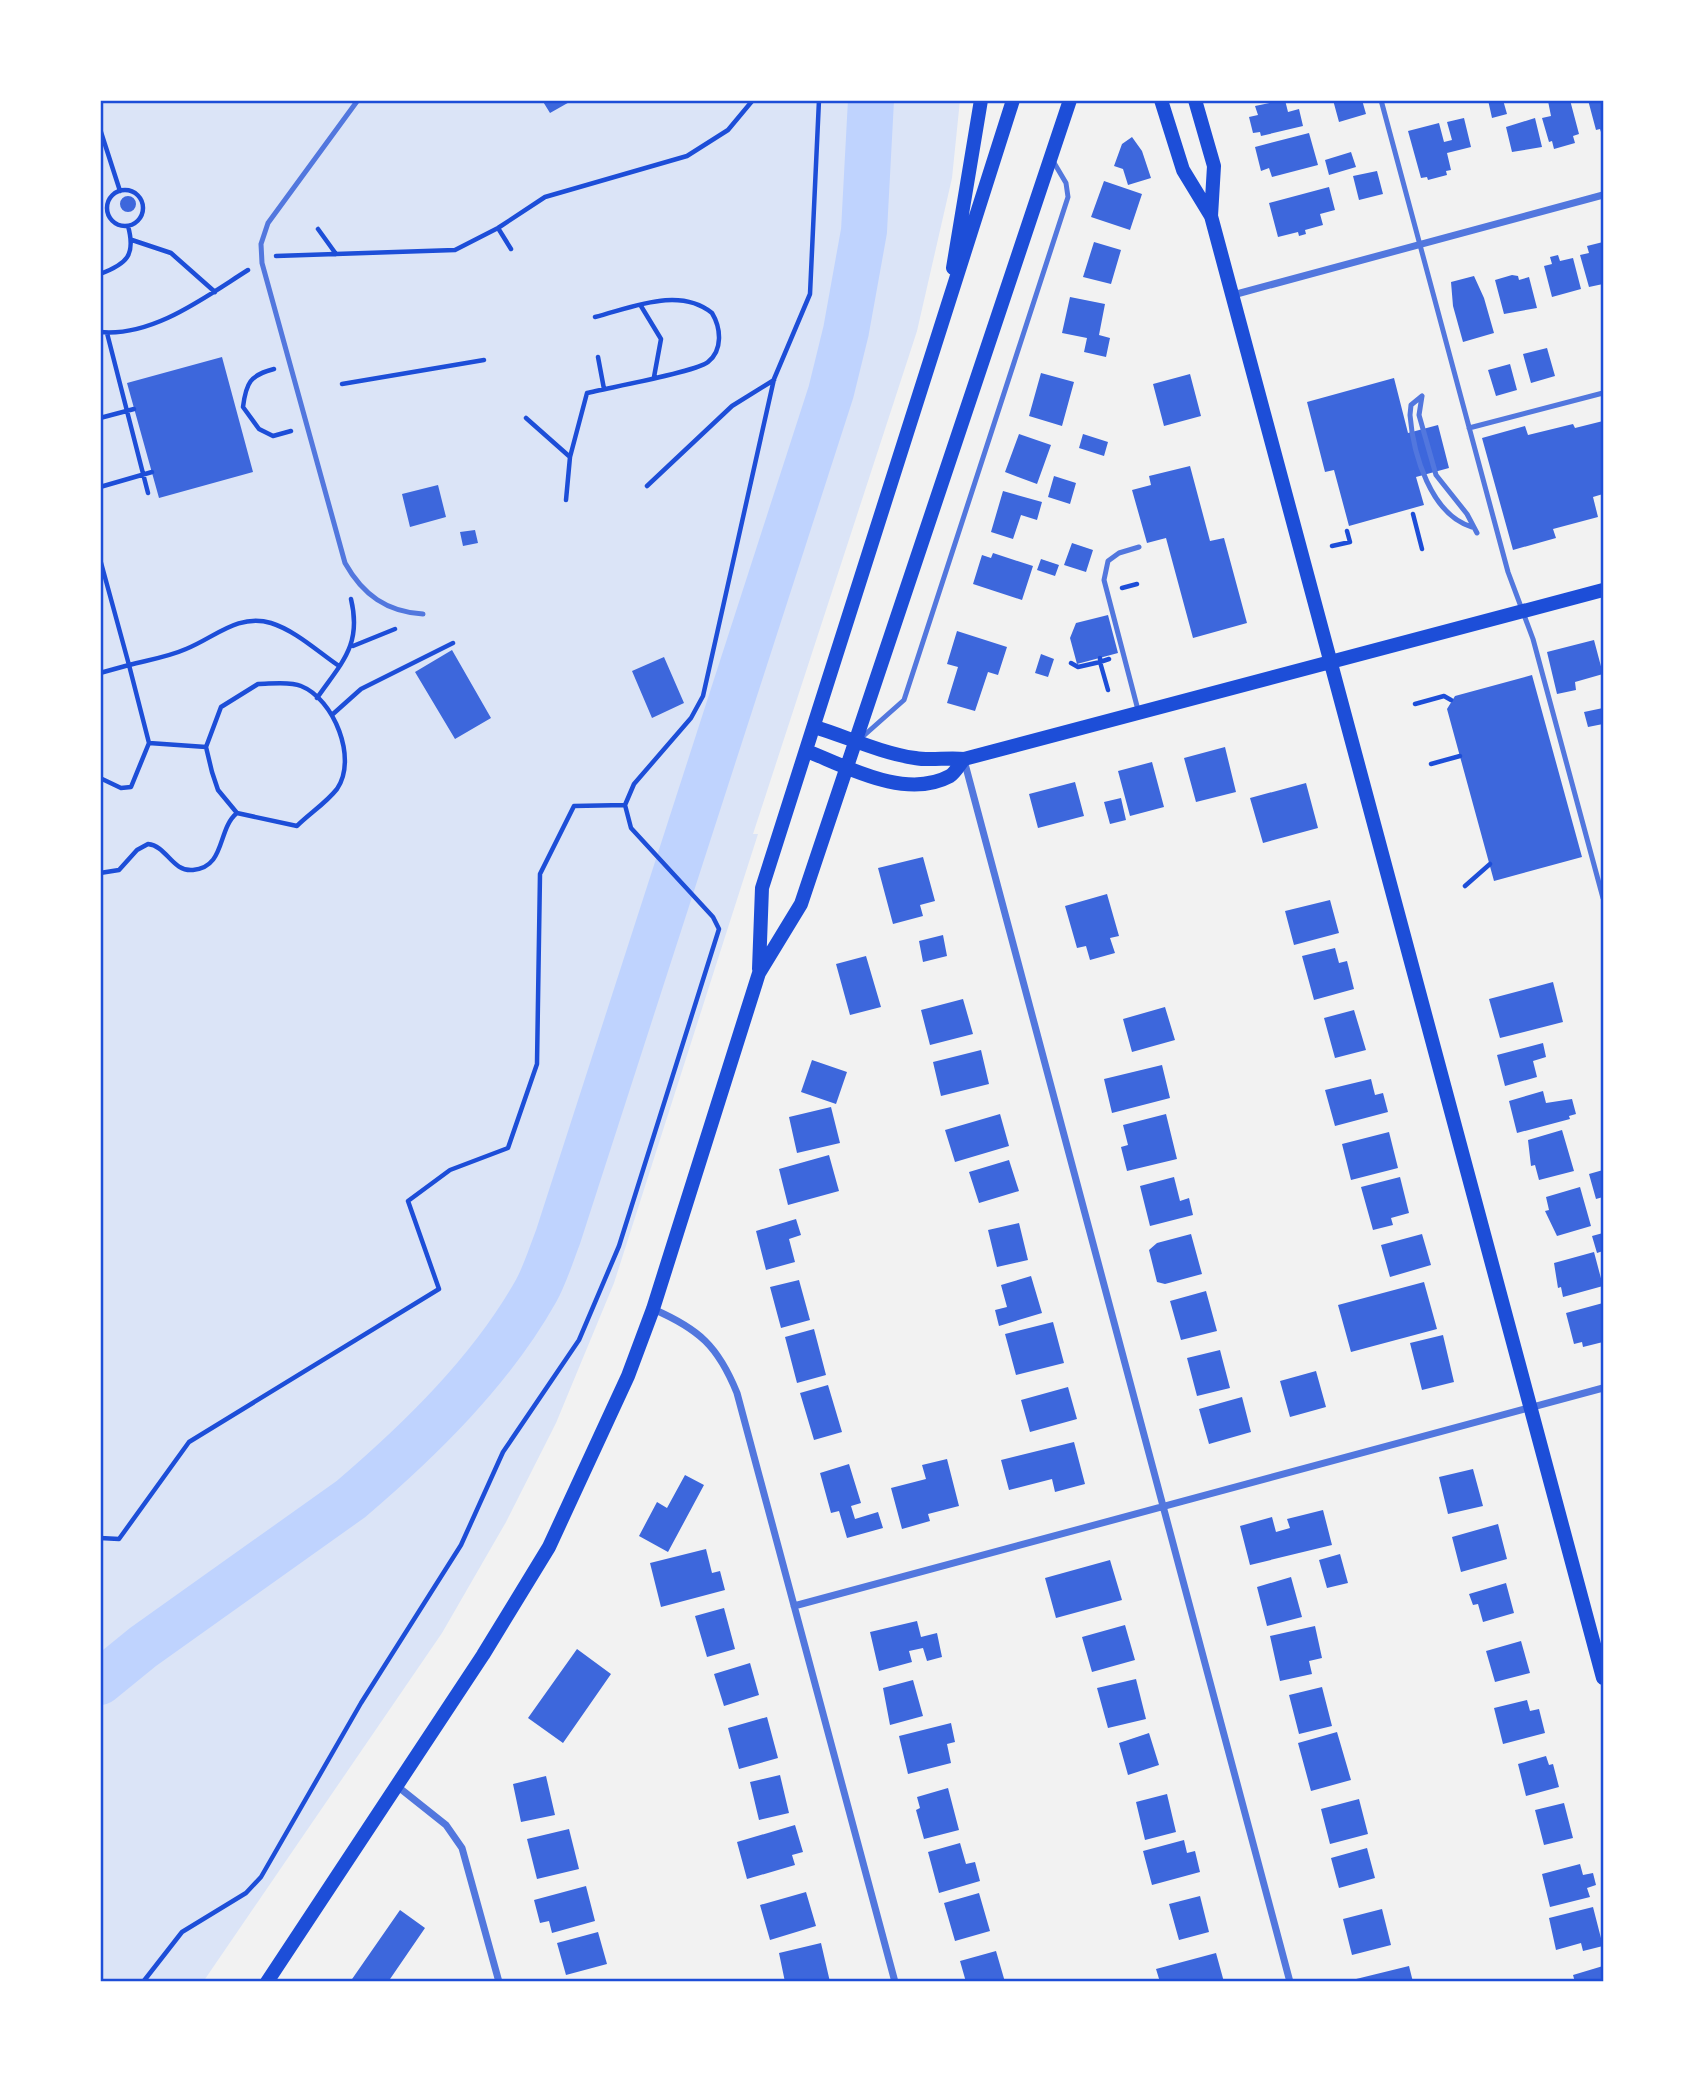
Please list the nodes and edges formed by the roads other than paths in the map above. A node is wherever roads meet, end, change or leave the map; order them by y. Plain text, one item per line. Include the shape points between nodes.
1 (358, 100) edge
2 (981, 100) edge
3 (1013, 100) edge
4 (1070, 100) edge
5 (1161, 100) edge
6 (1195, 100) edge
7 (1381, 100) edge
8 (1051, 158) junction
9 (1603, 195) edge
10 (1211, 216) junction
11 (1419, 244) junction
12 (1233, 295) junction
13 (939, 338) junction
14 (1603, 393) edge
15 (1469, 428) junction
16 (1472, 527) junction
17 (1477, 533) dead end
18 (1139, 547) dead end
19 (1603, 590) edge
20 (1523, 612) junction
21 (423, 614) dead end
22 (1332, 662) junction
23 (1139, 713) junction
24 (815, 727) junction
25 (858, 741) junction
26 (807, 751) junction
27 (964, 759) junction
28 (849, 767) junction
29 (1603, 898) edge
30 (759, 973) junction
31 (653, 1309) junction
32 (1603, 1388) edge
33 (1531, 1408) junction
34 (1162, 1507) junction
35 (794, 1606) junction
36 (1603, 1678) edge
37 (397, 1786) junction
38 (267, 1982) edge
39 (499, 1982) edge
40 (895, 1982) edge
41 (1290, 1982) edge

1 - 21 lane via 268,223 261,244 262,263 345,563 370,596 403,613
2 - 13 main road
3 - 13 main road
4 - 8 main road
5 - 10 main road via 1182,170
6 - 10 main road via 1214,166
7 - 11 lane
8 - 25 main road
8 - 25 lane via 1066,183 1068,197 909,687 904,700
9 - 11 street
10 - 12 main road
11 - 12 street
11 - 15 lane
12 - 22 main road
13 - 24 main road
14 - 15 lane
15 - 20 lane
16 - 16 lane via 1436,475 1419,415 1422,396 1411,405 1410,415 1425,479 1458,523
16 - 17 lane
18 - 23 lane via 1108,561 1104,580
19 - 20 main road
20 - 22 main road
20 - 29 lane
22 - 23 main road
22 - 33 main road
23 - 27 main road
24 - 25 main road
24 - 26 main road
25 - 27 main road via 915,758
25 - 28 main road
26 - 28 main road
26 - 30 main road via 762,888
27 - 28 main road via 951,775 925,782 885,781
27 - 34 street
28 - 30 main road via 801,904
30 - 31 main road
31 - 35 street via 685,1324 710,1344 730,1375
31 - 37 main road via 628,1376 550,1547
32 - 33 street
33 - 34 street
33 - 36 main road
34 - 35 street
34 - 41 street
35 - 40 street
37 - 38 main road
37 - 39 street via 446,1825 462,1848

